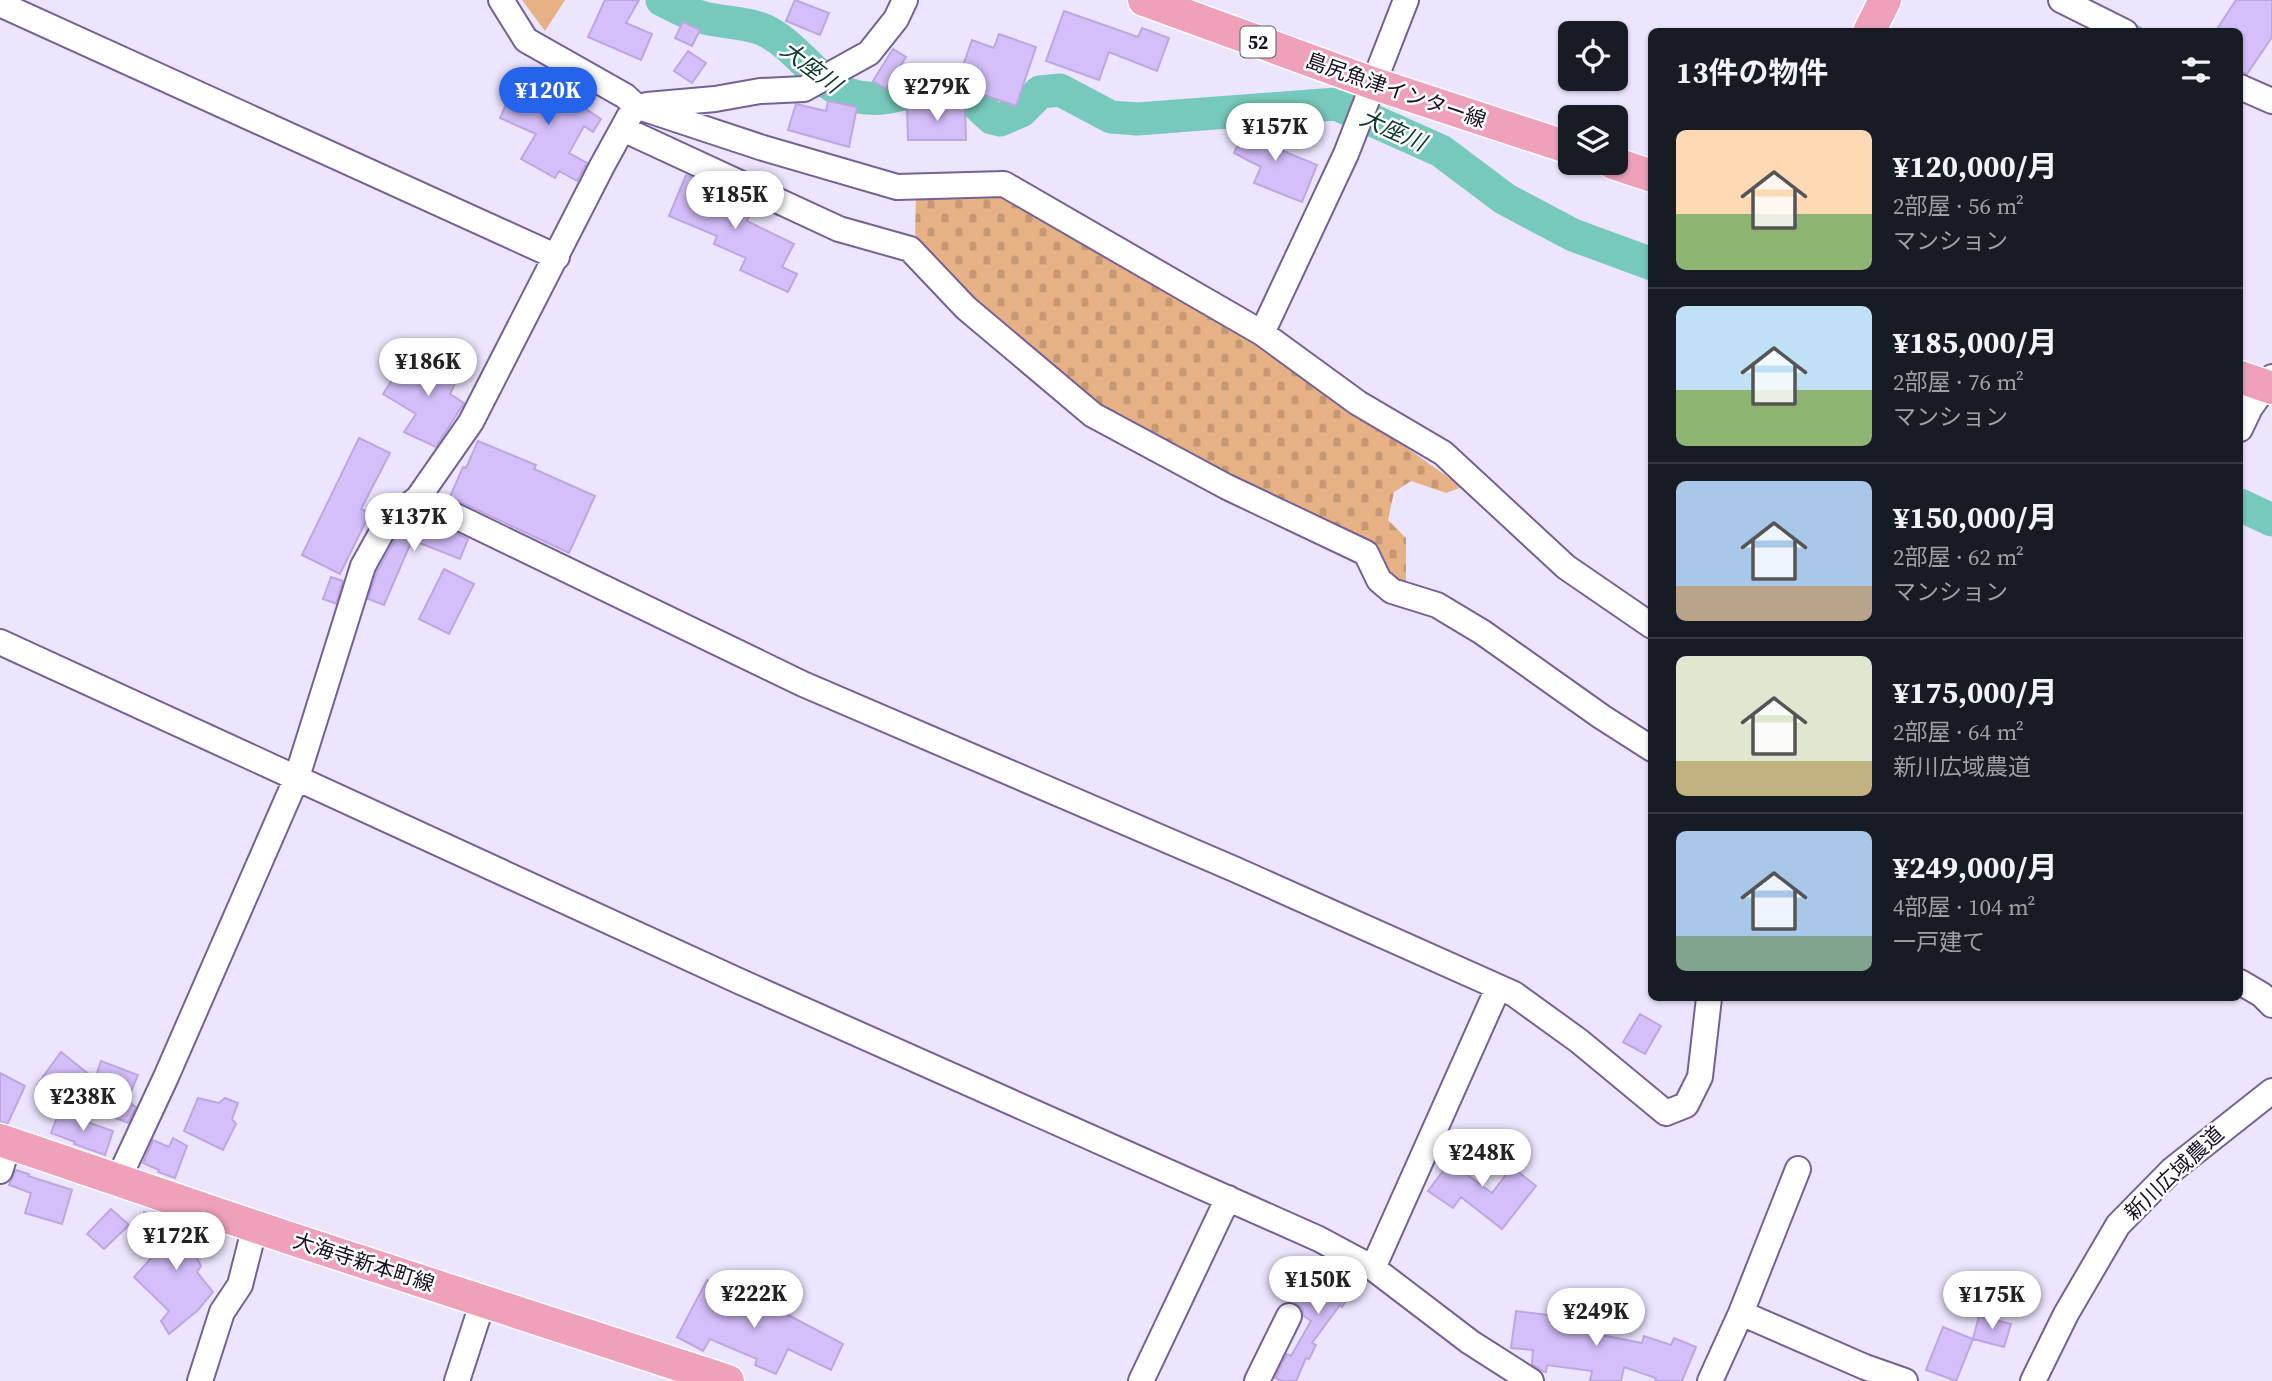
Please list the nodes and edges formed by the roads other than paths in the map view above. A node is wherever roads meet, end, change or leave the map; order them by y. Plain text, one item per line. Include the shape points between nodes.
1 (501, 0) edge
2 (905, 0) edge
3 (1144, 0) edge
4 (1406, 0) edge
5 (1885, 0) edge
6 (2061, 0) edge
7 (0, 5) edge
8 (1871, 28) edge
9 (2117, 28) edge
10 (1373, 83) junction
11 (2243, 88) edge
12 (2272, 101) edge
13 (636, 106) junction
14 (623, 129) junction
15 (1558, 144) edge
16 (1628, 168) edge
17 (1648, 175) edge
18 (557, 257) junction
19 (1262, 333) junction
20 (2263, 382) edge
21 (2243, 423) edge
22 (418, 498) junction
23 (1648, 622) edge
24 (0, 642) edge
25 (1648, 746) edge
26 (297, 777) junction
27 (2243, 984) edge
28 (1498, 988) junction
29 (1709, 1001) edge
30 (2272, 1005) edge
31 (2272, 1091) edge
32 (3, 1151) edge
33 (1798, 1169) dead end
34 (118, 1180) junction
35 (1228, 1198) junction
36 (254, 1226) junction
37 (1373, 1268) junction
38 (483, 1301) junction
39 (1741, 1313) junction
40 (1289, 1316) dead end
41 (200, 1381) edge
42 (457, 1381) edge
43 (728, 1381) edge
44 (1141, 1381) edge
45 (1257, 1381) edge
46 (1531, 1381) edge
47 (1710, 1381) edge
48 (1905, 1381) edge
49 (2033, 1381) edge

1 - 13 street via 526,40
2 - 13 street via 897,19 869,53 804,89
3 - 10 main road, 島尻魚津インター線 / 52
4 - 10 street
5 - 8 main road
6 - 9 street
7 - 18 street
10 - 15 main road, 島尻魚津インター線 / 52
10 - 19 street via 1346,154
11 - 12 street
13 - 14 street
13 - 19 street via 897,187 1004,184
14 - 18 street
14 - 25 street via 839,229 910,249 966,308 1093,415 1227,487 1366,553 1379,580 1392,592 1437,605 1482,632
16 - 17 main road
18 - 22 street via 471,422
19 - 23 street via 1358,403 1443,453 1566,567
20 - 21 street
22 - 26 street via 388,521 363,566
22 - 28 street via 803,684
24 - 26 street
26 - 34 street
26 - 35 street via 741,982
27 - 30 street
28 - 29 street via 1514,994 1579,1041 1666,1113 1686,1105 1700,1077
28 - 37 street
31 - 49 street, 新川広域農道 via 2172,1170 2118,1225
32 - 34 main road, 大海寺新本町線
33 - 39 street
34 - 36 main road, 大海寺新本町線
35 - 37 street
35 - 44 street
36 - 38 main road, 大海寺新本町線
36 - 41 street via 240,1284 222,1312
37 - 46 street via 1470,1342
38 - 42 street
38 - 43 main road, 大海寺新本町線
39 - 47 street
39 - 48 street
40 - 45 street

